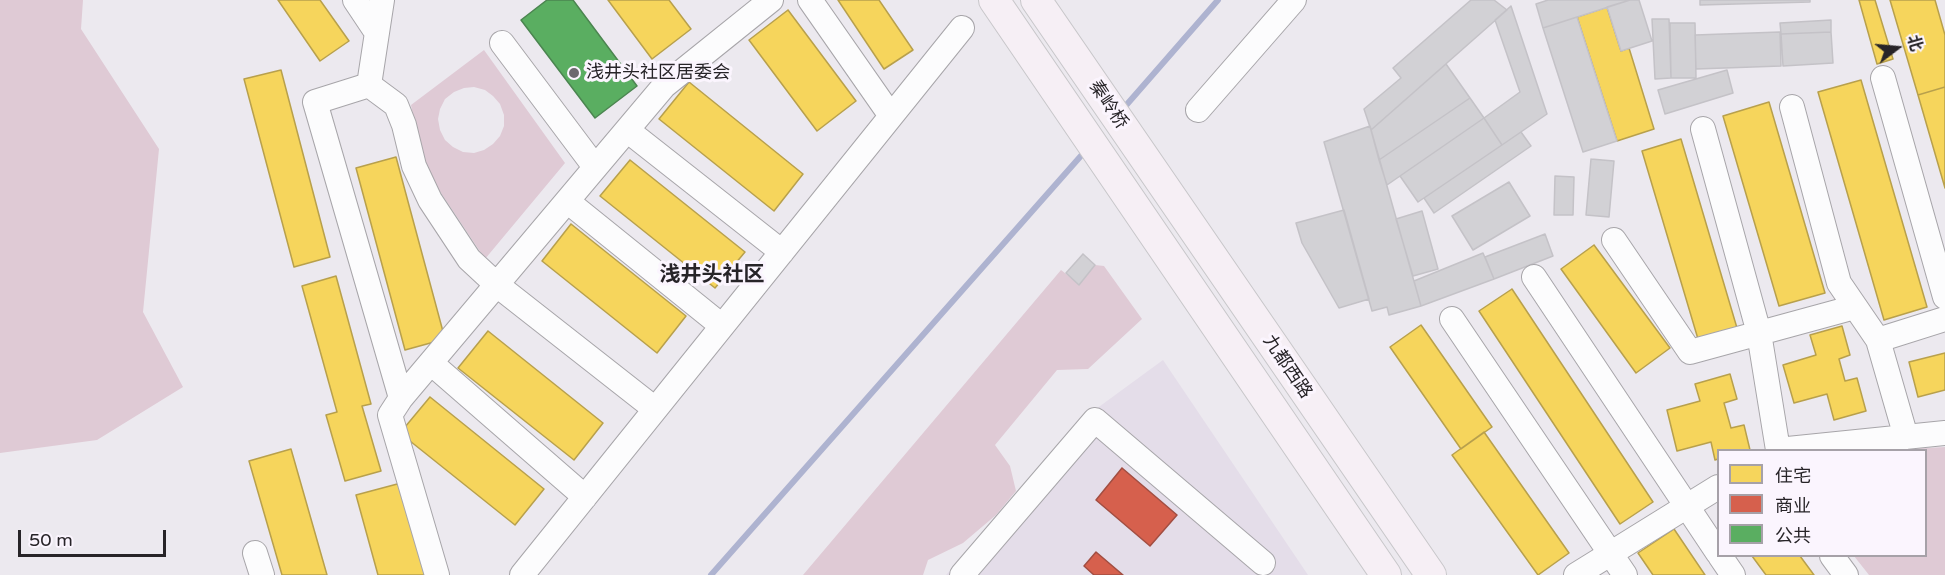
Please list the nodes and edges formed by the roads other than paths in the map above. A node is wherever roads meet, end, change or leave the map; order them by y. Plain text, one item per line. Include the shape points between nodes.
1 (355, 0) edge
2 (381, 0) edge
3 (771, 0) edge
4 (810, 0) edge
5 (994, 0) edge
6 (1036, 0) edge
7 (1294, 0) edge
8 (962, 28) dead end
9 (377, 33) junction
10 (502, 43) dead end
11 (1883, 78) dead end
12 (369, 86) junction
13 (1792, 106) dead end
14 (1198, 110) dead end
15 (891, 116) junction
16 (1702, 129) dead end
17 (627, 130) junction
18 (1145, 159) joint
19 (596, 167) junction
20 (1119, 184) joint
21 (567, 201) junction
22 (1614, 240) dead end
23 (782, 252) junction
24 (1534, 277) dead end
25 (496, 285) junction
26 (1945, 297) edge
27 (1855, 307) junction
28 (1452, 319) dead end
29 (1945, 319) edge
30 (722, 326) junction
31 (1759, 333) junction
32 (1878, 340) junction
33 (431, 363) junction
34 (402, 398) junction
35 (655, 410) junction
36 (1945, 433) edge
37 (1906, 437) junction
38 (1778, 449) edge
39 (1788, 449) edge
40 (1717, 488) edge
41 (585, 497) junction
42 (1687, 506) junction
43 (1717, 551) edge
44 (1611, 554) junction
45 (1721, 557) edge
46 (1833, 557) edge
47 (1263, 563) dead end
48 (437, 575) edge
49 (522, 575) edge
50 (962, 575) edge
51 (1386, 575) edge
52 (1431, 575) edge
53 (1576, 575) edge
54 (1625, 575) edge
55 (1733, 575) edge
56 (1846, 575) edge

1 - 9 street
2 - 9 street
3 - 17 street via 664,86
4 - 15 street
5 - 20 main road, 秦岭桥
6 - 18 main road, 秦岭桥
7 - 14 street
8 - 15 street
9 - 12 street
10 - 19 street
11 - 26 street
12 - 25 street via 396,105 414,166 430,200 469,259
12 - 34 street via 315,102
13 - 27 street via 1839,283
15 - 23 street
16 - 31 street
17 - 19 street
17 - 23 street
18 - 52 main road, 九都西路
19 - 21 street
20 - 51 main road, 九都西路
21 - 25 street
21 - 30 street
22 - 31 street via 1690,352
23 - 30 street
24 - 42 street
25 - 33 street
25 - 35 street
27 - 31 street
27 - 32 street
28 - 44 street
29 - 32 street
30 - 35 street
31 - 38 street
32 - 37 street
33 - 34 street
33 - 41 street
34 - 48 street via 390,415
35 - 41 street
36 - 37 street
37 - 39 street
40 - 42 street
41 - 49 street
42 - 43 street
42 - 44 street
44 - 53 street
44 - 54 street
45 - 55 street
46 - 56 street
47 - 50 street via 1095,420

